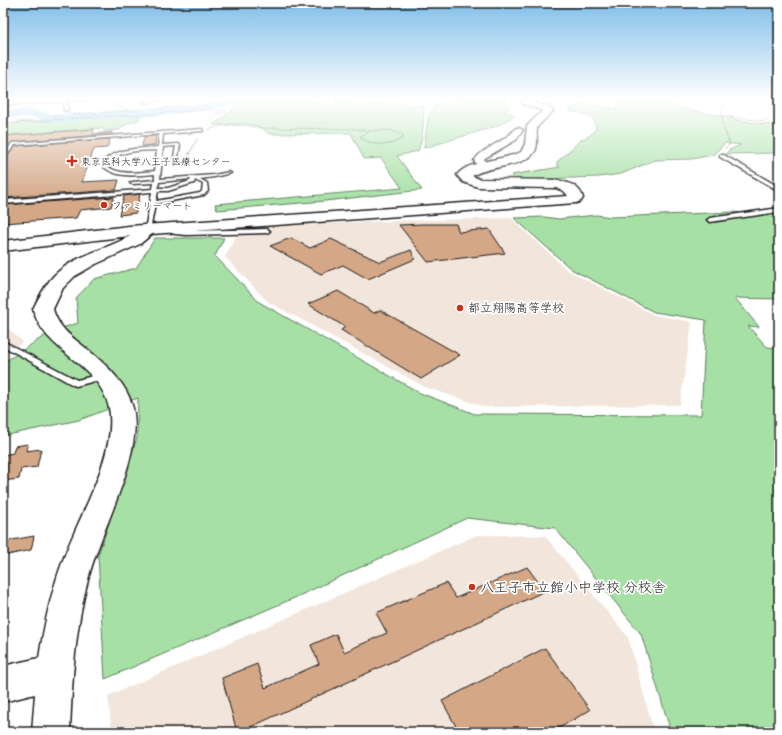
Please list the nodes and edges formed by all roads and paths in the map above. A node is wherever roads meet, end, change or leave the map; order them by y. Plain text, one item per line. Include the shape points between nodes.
1 (171, 132) edge
2 (201, 132) edge
3 (366, 132) edge
4 (399, 132) edge
5 (519, 132) edge
6 (521, 132) edge
7 (726, 132) edge
8 (161, 133) junction
9 (729, 141) dead end
10 (161, 147) junction
11 (722, 156) dead end
12 (3, 159) edge
13 (175, 162) dead end
14 (484, 165) junction
15 (158, 172) junction
16 (229, 173) dead end
17 (214, 176) junction
18 (194, 178) junction
19 (174, 180) junction
20 (157, 181) junction
21 (221, 181) dead end
22 (132, 183) dead end
23 (779, 189) edge
24 (155, 190) junction
25 (3, 202) edge
26 (153, 203) junction
27 (779, 210) edge
28 (710, 220) dead end
29 (155, 229) junction
30 (267, 231) dead end
31 (3, 246) edge
32 (3, 343) edge
33 (102, 373) junction
34 (55, 672) junction
35 (3, 684) edge
36 (51, 732) edge

1 - 8 lane
2 - 19 path
3 - 4 path via 360,137 373,143 395,142 404,136
5 - 14 street via 482,156 479,161
6 - 14 street via 530,150 527,154 515,160
7 - 9 path
8 - 10 lane
8 - 12 lane via 14,144
10 - 13 lane via 178,145
10 - 15 lane
10 - 15 lane via 115,155 107,161 106,167 118,172
11 - 23 lane
14 - 29 street via 467,172 465,178 485,183 557,184 569,188 576,198 564,201
15 - 20 lane
16 - 17 lane
17 - 18 lane
17 - 21 lane via 221,177
18 - 19 lane
18 - 24 lane via 192,182
18 - 26 lane via 205,183 205,191 202,194
19 - 20 lane
20 - 22 lane
20 - 24 lane
24 - 25 lane
24 - 26 lane
26 - 29 lane
27 - 28 lane
29 - 30 lane via 175,232
29 - 31 street
29 - 33 street via 71,270 52,290 43,309 48,325 56,336
32 - 33 lane via 76,383 92,379
33 - 34 street via 119,400 123,421 122,439 115,465 74,575 62,622
34 - 35 street
34 - 36 street

